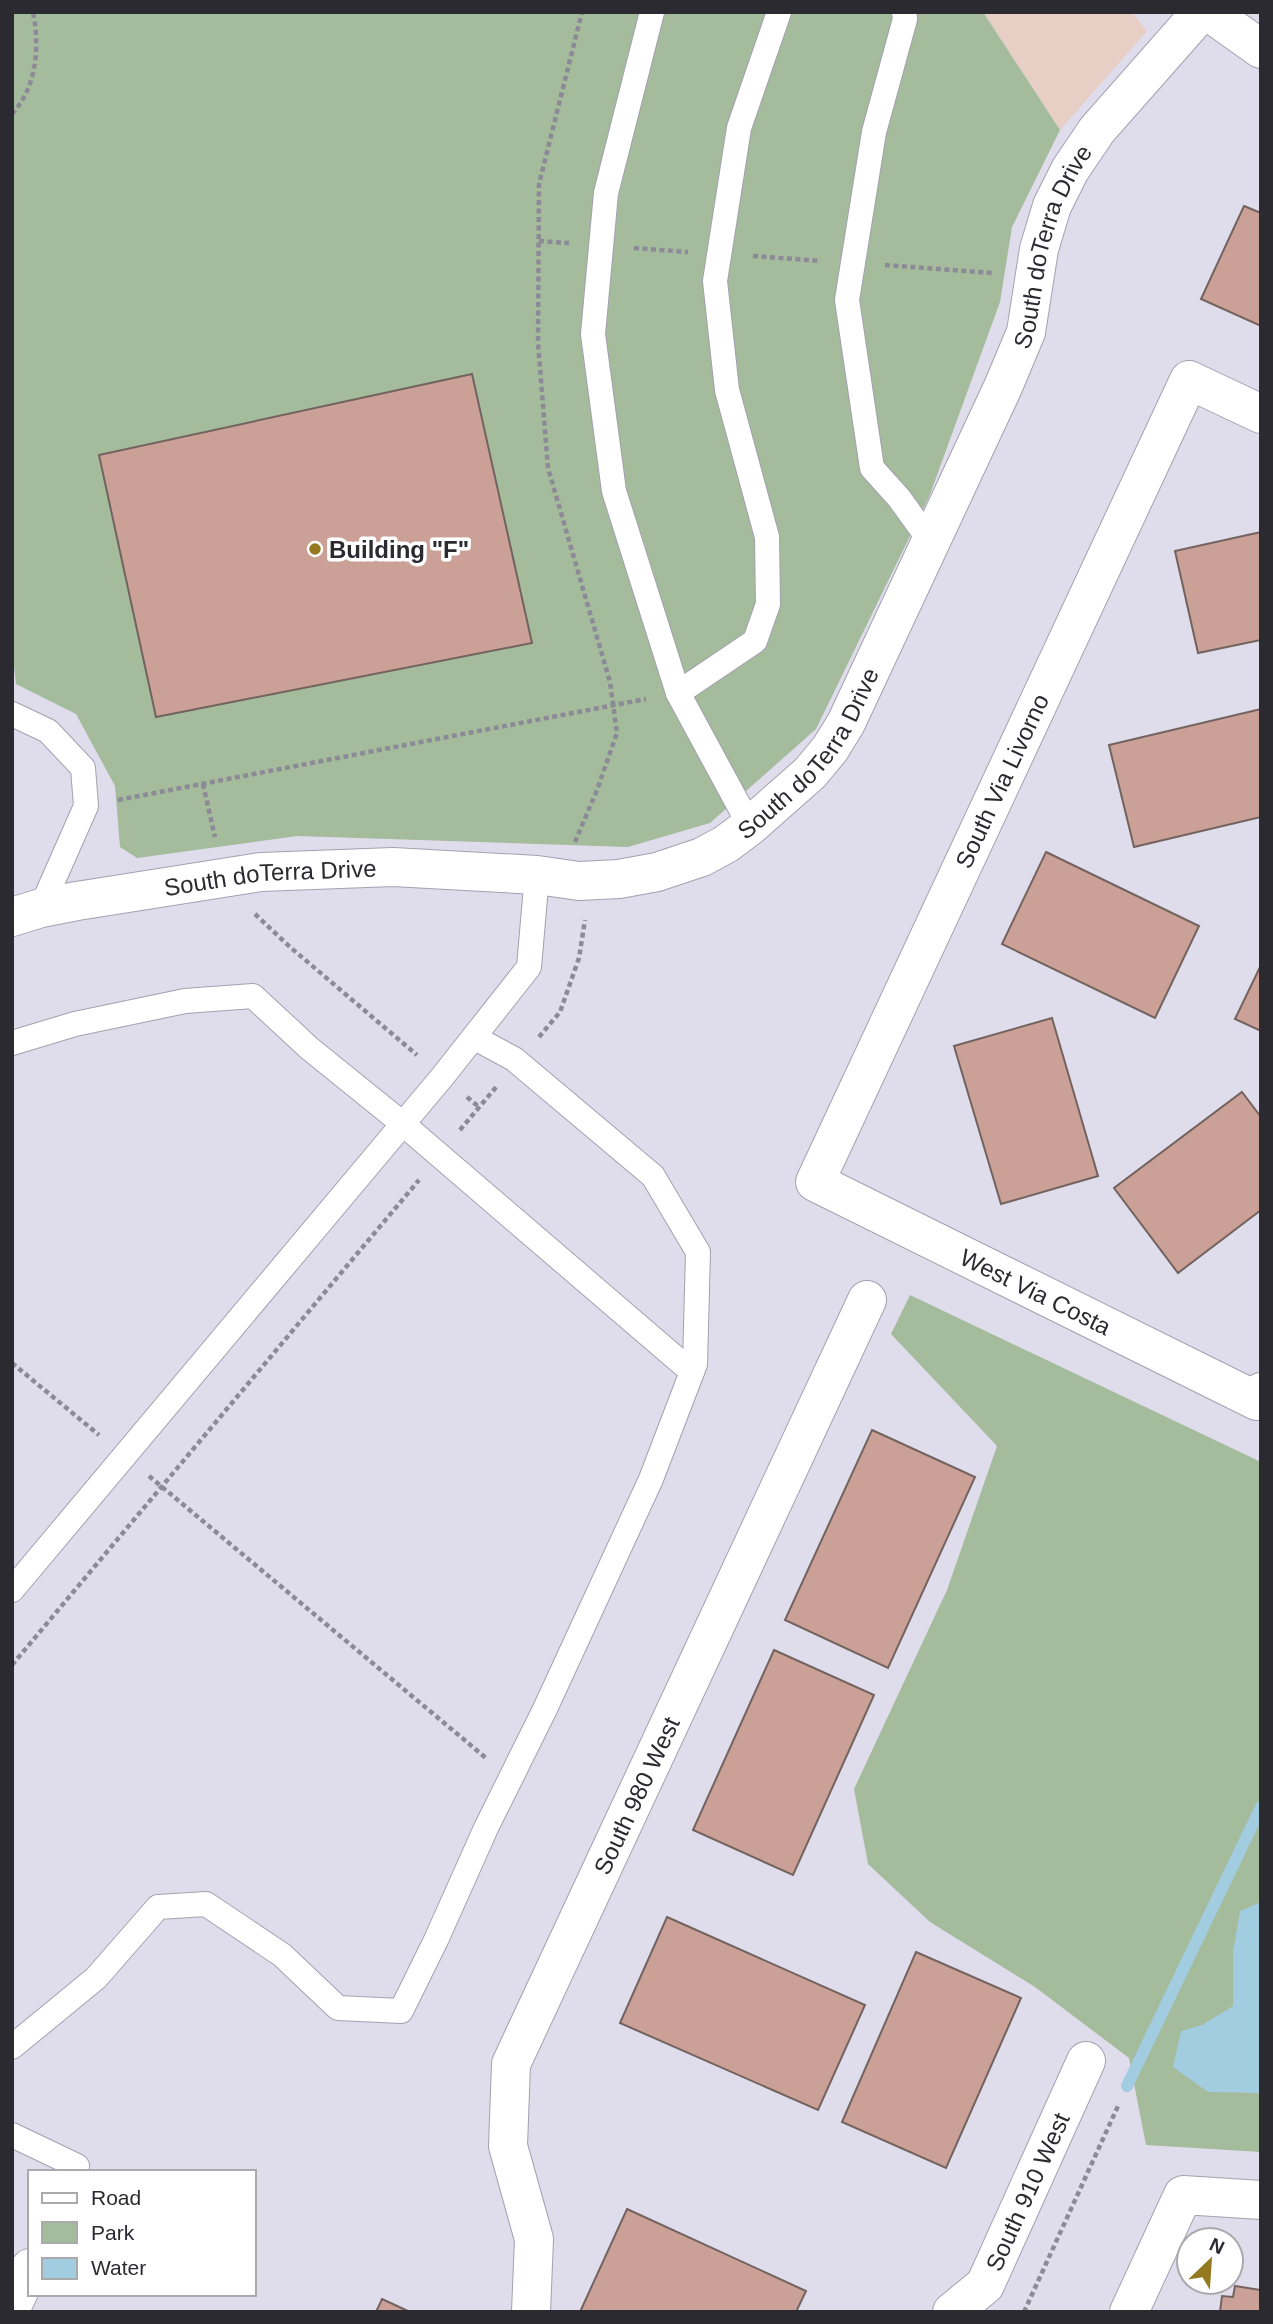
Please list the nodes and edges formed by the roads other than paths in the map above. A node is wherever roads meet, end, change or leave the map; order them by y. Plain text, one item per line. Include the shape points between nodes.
1 (652, 12) edge
2 (779, 12) edge
3 (904, 12) edge
4 (1201, 12) edge
5 (1209, 12) edge
6 (1261, 49) edge
7 (1261, 414) edge
8 (930, 541) junction
9 (678, 693) junction
10 (12, 714) edge
11 (750, 826) junction
12 (537, 876) junction
13 (27, 912) edge
14 (475, 1038) junction
15 (12, 1043) edge
16 (403, 1124) junction
17 (815, 1182) joint
18 (867, 1300) dead end
19 (692, 1372) junction
20 (1259, 1396) edge
21 (12, 1590) edge
22 (12, 2047) edge
23 (1086, 2061) dead end
24 (12, 2135) edge
25 (76, 2170) edge
26 (1261, 2200) edge
27 (28, 2272) edge
28 (12, 2306) edge
29 (531, 2312) edge
30 (952, 2312) edge
31 (1129, 2312) edge

1 - 9 lane via 606,193 593,334 614,491
2 - 9 lane via 739,128 715,281 727,390 767,537 768,604 755,641
3 - 8 lane via 874,132 847,300 872,468
4 - 8 street, South doTerra Drive via 1097,130 1070,170 1052,206 1040,249 1026,332
5 - 6 street
7 - 17 street, South Via Livorno via 1189,380
8 - 11 street, South doTerra Drive via 830,749
9 - 11 lane
10 - 13 lane via 48,731 83,768 86,806
11 - 12 street, South doTerra Drive via 702,857 657,872 579,881
12 - 13 street, South doTerra Drive via 393,867 261,872
12 - 14 lane via 529,967
14 - 16 lane
14 - 19 lane via 514,1059 653,1176 698,1252
15 - 16 lane via 75,1024 185,1001 253,996
16 - 19 lane
16 - 21 lane
17 - 20 street, West Via Costa
18 - 29 street, South 980 West via 511,2064 508,2146 534,2239
19 - 22 lane via 651,1479 401,2011 338,2008 282,1955 206,1904 158,1907 96,1978
23 - 30 street, South 910 West via 985,2285
24 - 25 lane via 78,2166
26 - 31 street via 1183,2195
27 - 28 street

